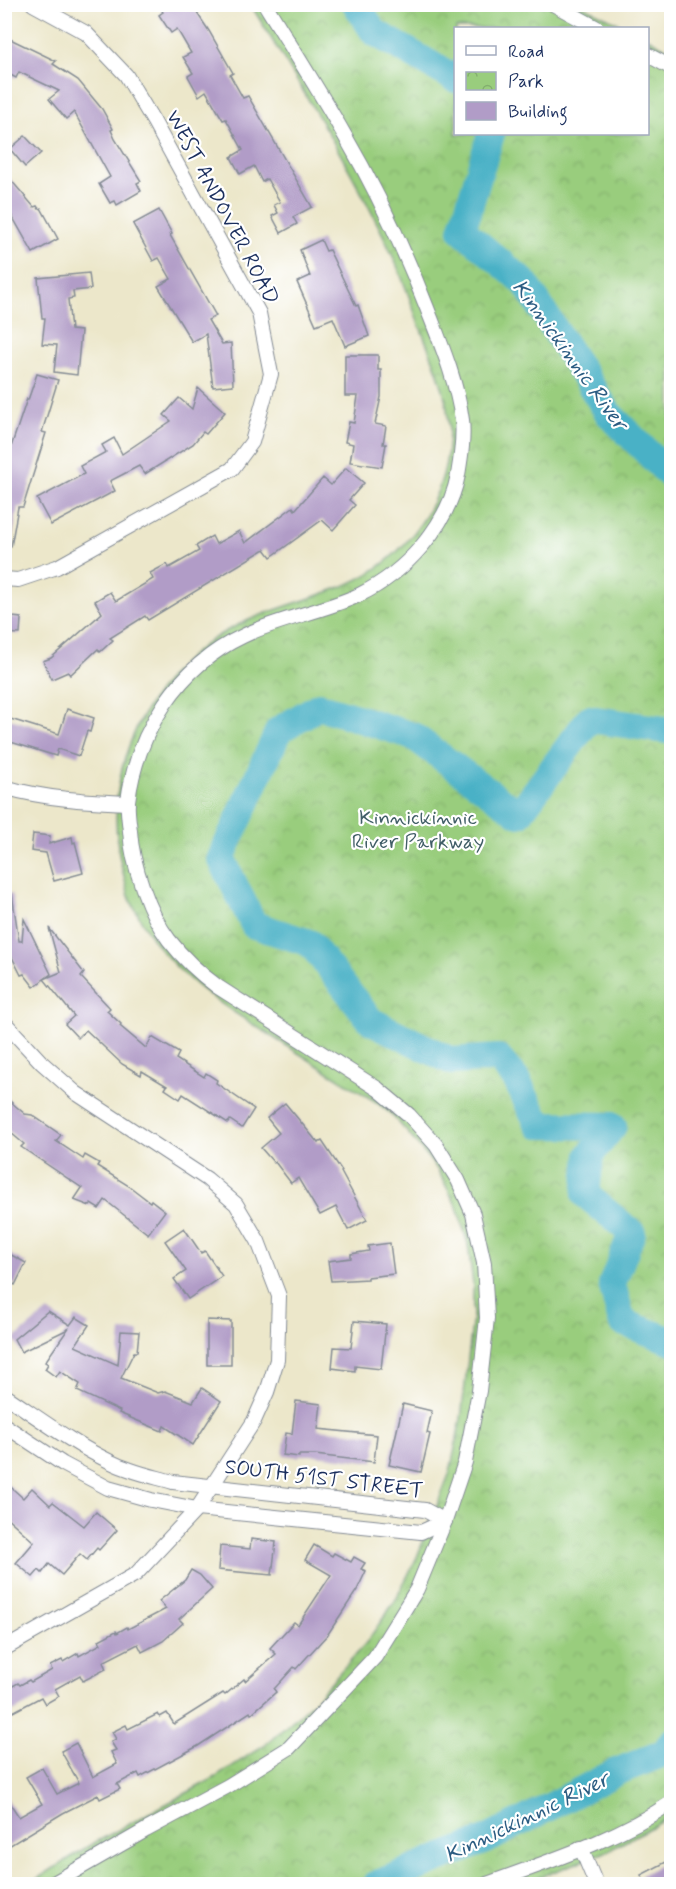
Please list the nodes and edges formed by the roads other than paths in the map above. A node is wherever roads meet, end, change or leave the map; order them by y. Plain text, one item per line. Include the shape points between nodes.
1 (33, 4) edge
2 (265, 4) edge
3 (553, 4) edge
4 (595, 27) edge
5 (649, 56) edge
6 (672, 68) edge
7 (4, 579) edge
8 (4, 787) edge
9 (128, 803) junction
10 (6, 1027) edge
11 (4, 1395) edge
12 (4, 1425) edge
13 (212, 1485) junction
14 (197, 1509) junction
15 (445, 1521) junction
16 (4, 1649) edge
17 (672, 1802) edge
18 (581, 1848) junction
19 (52, 1884) edge
20 (487, 1884) edge
21 (596, 1884) edge

1 - 7 street, WEST ANDOVER ROAD via 86,33 126,75 259,312 271,374 252,442 232,469 57,567 18,580
2 - 9 street via 345,137 413,273 458,397 462,423 457,479 430,536 387,578 359,595 242,636 192,671 153,722 138,757
3 - 4 street
5 - 6 street
8 - 9 street via 73,800
9 - 15 street via 130,844 143,892 167,938 194,969 378,1089 409,1114 458,1180 473,1214 484,1263 486,1318 479,1391 467,1452
10 - 13 street via 76,1093 207,1179 236,1204 258,1241 279,1296 277,1360 254,1422
11 - 13 street, SOUTH 51ST STREET via 111,1462 173,1482
12 - 14 street, SOUTH 51ST STREET via 108,1488
13 - 14 street
13 - 15 street, SOUTH 51ST STREET via 425,1510
14 - 15 street, SOUTH 51ST STREET via 421,1532
14 - 16 street via 136,1574
15 - 19 street via 417,1589 375,1657 289,1748
17 - 18 street
18 - 20 street
18 - 21 street

